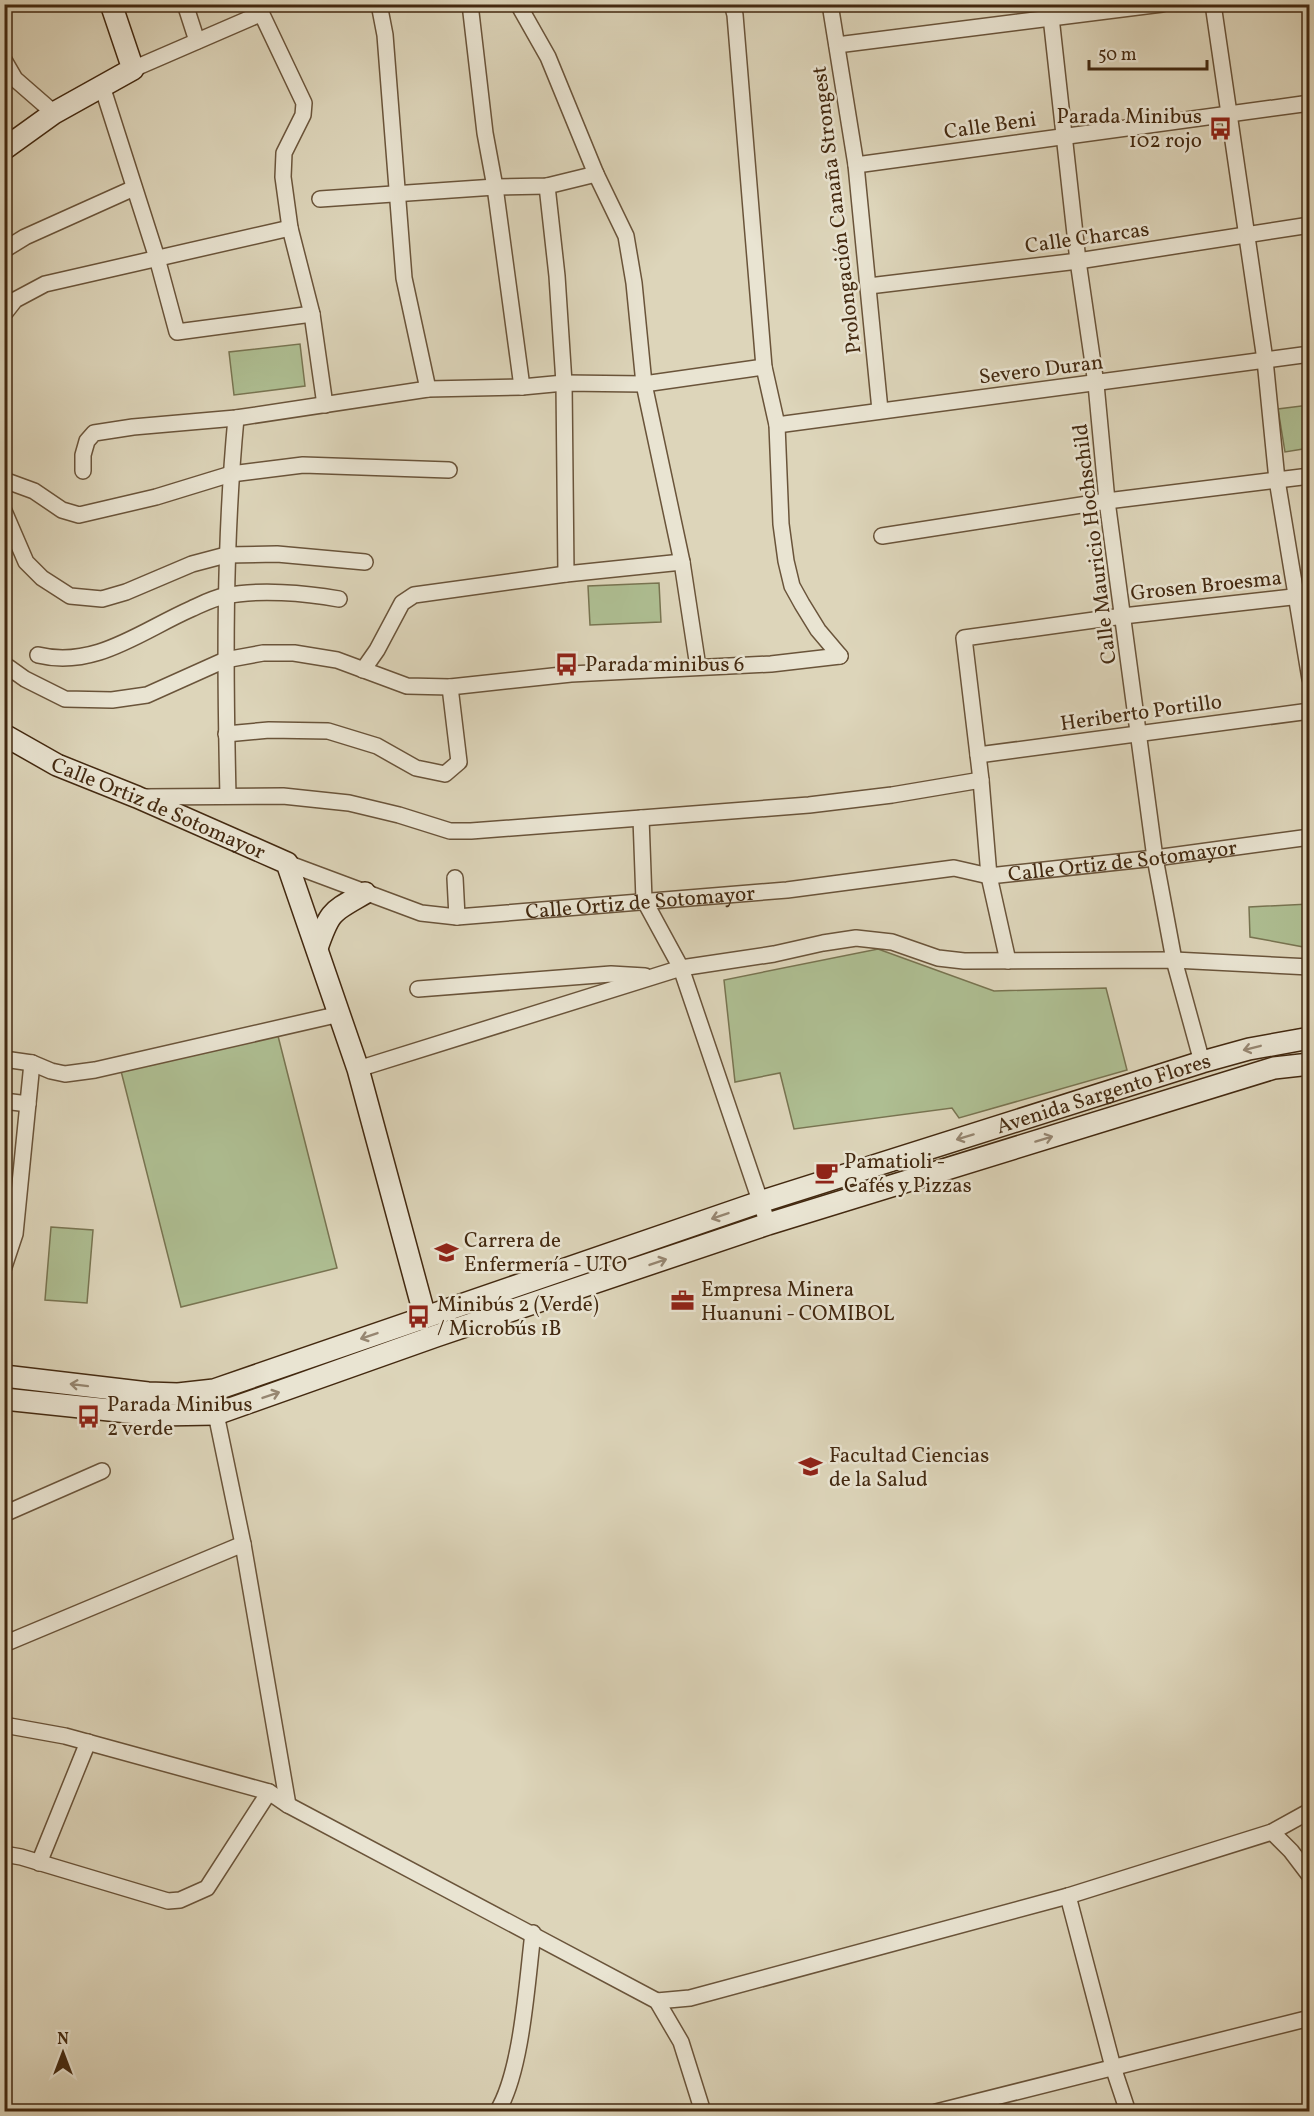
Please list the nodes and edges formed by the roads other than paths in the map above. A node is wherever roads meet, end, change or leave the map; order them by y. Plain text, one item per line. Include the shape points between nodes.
1 (111, 4) edge
2 (185, 4) edge
3 (379, 4) edge
4 (470, 4) edge
5 (518, 4) edge
6 (732, 4) edge
7 (830, 4) edge
8 (1162, 4) edge
9 (1214, 4) edge
10 (258, 9) edge
11 (1051, 17) junction
12 (197, 41) junction
13 (837, 45) junction
14 (4, 60) edge
15 (133, 69) junction
16 (10, 79) edge
17 (102, 86) junction
18 (1310, 103) edge
19 (54, 113) junction
20 (1228, 114) junction
21 (1064, 136) junction
22 (4, 149) edge
23 (856, 165) junction
24 (596, 174) junction
25 (547, 186) junction
26 (495, 187) junction
27 (135, 188) junction
28 (397, 195) junction
29 (320, 199) dead end
30 (1310, 225) edge
31 (291, 228) junction
32 (1246, 234) junction
33 (4, 250) edge
34 (157, 258) junction
35 (1078, 261) junction
36 (869, 286) junction
37 (4, 314) edge
38 (312, 314) junction
39 (1310, 354) edge
40 (1264, 360) junction
41 (764, 367) junction
42 (564, 383) junction
43 (644, 384) junction
44 (1096, 384) junction
45 (522, 387) junction
46 (428, 389) junction
47 (325, 405) junction
48 (880, 410) junction
49 (236, 418) junction
50 (777, 425) junction
51 (450, 470) dead end
52 (83, 471) dead end
53 (231, 474) junction
54 (1310, 476) edge
55 (4, 480) edge
56 (1277, 480) junction
57 (1107, 501) junction
58 (4, 511) edge
59 (882, 536) dead end
60 (226, 555) junction
61 (365, 562) dead end
62 (682, 562) junction
63 (566, 573) junction
64 (225, 596) junction
65 (1303, 596) edge
66 (339, 599) dead end
67 (1123, 616) junction
68 (38, 655) dead end
69 (225, 660) junction
70 (4, 664) edge
71 (698, 667) junction
72 (363, 670) junction
73 (1310, 679) edge
74 (450, 687) junction
75 (1310, 711) edge
76 (226, 734) junction
77 (1138, 734) junction
78 (4, 735) edge
79 (978, 755) junction
80 (981, 780) junction
81 (228, 796) junction
82 (137, 797) junction
83 (641, 818) junction
84 (1310, 837) edge
85 (1155, 858) junction
86 (287, 863) junction
87 (989, 876) junction
88 (455, 878) dead end
89 (365, 893) junction
90 (644, 900) junction
91 (457, 917) junction
92 (316, 948) junction
93 (1174, 960) junction
94 (1008, 962) junction
95 (1310, 967) edge
96 (681, 968) junction
97 (654, 977) junction
98 (418, 989) dead end
99 (340, 1014) junction
100 (1310, 1038) edge
101 (4, 1059) edge
102 (1202, 1062) junction
103 (32, 1063) junction
104 (1310, 1064) edge
105 (358, 1069) junction
106 (4, 1101) edge
107 (28, 1104) junction
108 (760, 1202) junction
109 (768, 1224) junction
110 (4, 1267) edge
111 (476, 1299) junction
112 (425, 1317) junction
113 (483, 1320) junction
114 (4, 1377) edge
115 (214, 1389) junction
116 (4, 1399) edge
117 (216, 1414) junction
118 (102, 1471) dead end
119 (4, 1514) edge
120 (243, 1544) junction
121 (4, 1644) edge
122 (7, 1721) edge
123 (88, 1742) junction
124 (269, 1792) junction
125 (288, 1805) junction
126 (1310, 1811) edge
127 (1272, 1832) junction
128 (4, 1854) edge
129 (39, 1863) junction
130 (1310, 1876) edge
131 (1068, 1896) junction
132 (533, 1934) junction
133 (657, 2001) junction
134 (1310, 2018) edge
135 (1113, 2067) junction
136 (497, 2112) edge
137 (703, 2112) edge
138 (936, 2112) edge
139 (1128, 2112) edge

1 - 15 street
2 - 12 street
3 - 28 street via 385,35
4 - 26 street via 484,133
5 - 24 street via 548,57
6 - 41 street
7 - 13 street, Prolongación Canaña Strongest
8 - 11 street
9 - 20 street
10 - 12 street
10 - 31 street via 304,103 303,115 284,153 283,177
11 - 13 street
11 - 21 street, Calle Mauricio Hochschild
12 - 15 street
13 - 23 street, Prolongación Canaña Strongest
14 - 16 street
15 - 17 street
16 - 19 street
17 - 19 street
17 - 27 street
18 - 20 street, Calle Beni
19 - 22 street
20 - 21 street, Calle Beni
20 - 32 street
21 - 23 street, Calle Beni
21 - 35 street, Calle Mauricio Hochschild
23 - 36 street, Prolongación Canaña Strongest
24 - 25 street
24 - 43 street via 626,236
25 - 26 street
25 - 42 street
26 - 28 street
26 - 45 street
27 - 33 street
27 - 34 street
28 - 29 street
28 - 46 street via 404,278
30 - 32 street, Calle Charcas
31 - 34 street
31 - 38 street
32 - 35 street, Calle Charcas
32 - 40 street
34 - 37 street via 45,284 15,300
34 - 38 street via 177,332
35 - 36 street, Calle Charcas
35 - 44 street, Calle Mauricio Hochschild
36 - 48 street, Prolongación Canaña Strongest
38 - 47 street
39 - 40 street, Severo Duran
40 - 44 street, Severo Duran
40 - 56 street
41 - 43 street
41 - 50 street
42 - 43 street
42 - 45 street
42 - 63 street
43 - 62 street
44 - 48 street, Severo Duran
44 - 57 street, Calle Mauricio Hochschild
45 - 46 street
46 - 47 street
47 - 49 street
48 - 50 street, Severo Duran
49 - 52 street via 94,433 87,441
49 - 53 street
50 - 71 street via 781,524 792,586 818,630 840,656
51 - 53 street via 303,465
53 - 55 street via 79,515
53 - 60 street
54 - 56 street
56 - 57 street
56 - 65 street
57 - 59 street
57 - 67 street, Calle Mauricio Hochschild
58 - 60 street via 26,562 70,596 102,599
60 - 61 street via 277,554
60 - 64 street
62 - 63 street
62 - 71 street
63 - 72 street via 414,595 402,603
64 - 66 street via 264,593
64 - 68 street via 98,653 72,660
64 - 69 street
65 - 67 street, Grosen Broesma
65 - 73 street
67 - 77 street, Calle Mauricio Hochschild
67 - 79 street, Grosen Broesma via 964,638
69 - 70 street via 147,695 112,700 65,699
69 - 72 street via 263,653 294,653 337,660
69 - 76 street
71 - 74 street via 571,674
72 - 74 street via 407,686
74 - 76 street via 459,762 445,774 416,768 377,746 328,731
75 - 77 street, Heriberto Portillo
76 - 81 street
77 - 79 street, Heriberto Portillo
77 - 85 street, Calle Mauricio Hochschild
78 - 82 street, Calle Ortiz de Sotomayor via 57,765
79 - 80 street
80 - 83 street via 809,805
80 - 87 street
81 - 82 street
81 - 83 street via 284,796 349,803 450,831
82 - 86 street, Calle Ortiz de Sotomayor
83 - 90 street
84 - 85 street, Calle Ortiz de Sotomayor
85 - 87 street, Calle Ortiz de Sotomayor
85 - 93 street, Calle Mauricio Hochschild
86 - 89 street, Calle Ortiz de Sotomayor
86 - 92 street
87 - 90 street, Calle Ortiz de Sotomayor via 954,868 787,890
87 - 94 street
88 - 91 street
89 - 91 street, Calle Ortiz de Sotomayor via 421,913
89 - 92 street via 333,911
90 - 91 street, Calle Ortiz de Sotomayor
90 - 96 street
92 - 99 street
93 - 94 street
93 - 95 street
93 - 102 street, Calle Mauricio Hochschild
94 - 96 street via 938,958 892,942 856,938
96 - 97 street
96 - 108 street
97 - 98 street via 611,974
97 - 105 street
99 - 103 street via 95,1070 65,1074
99 - 105 street
100 -> 102 street, Avenida Sargento Flores
101 - 103 street
102 -> 108 street, Avenida Sargento Flores
103 - 107 street
109 -> 104 street, Avenida Sargento Flores via 1274,1068
105 - 112 street
106 - 107 street
107 - 110 street via 15,1234
108 - 109 street
108 -> 111 street, Avenida Sargento Flores
113 -> 109 street, Avenida Sargento Flores
111 - 112 street, Avenida Sargento Flores
111 - 113 street
112 -> 115 street, Avenida Sargento Flores
117 -> 113 street, Avenida Sargento Flores
115 -> 114 street, Avenida Sargento Flores via 148,1393
115 - 117 street
116 - 117 street, Avenida Sargento Flores via 156,1415
117 - 120 street
118 - 119 street
120 - 121 street
120 - 125 street
122 - 123 street
123 - 124 street
123 - 129 street
124 - 125 street
124 - 129 street via 207,1888 180,1900 168,1901
125 - 132 street
126 - 127 street
127 - 130 street
127 - 131 street
128 - 129 street
131 - 133 street via 690,1998
131 - 135 street
132 - 133 street
132 - 136 street via 511,2078
133 - 137 street via 681,2042
134 - 135 street
135 - 138 street
135 - 139 street

